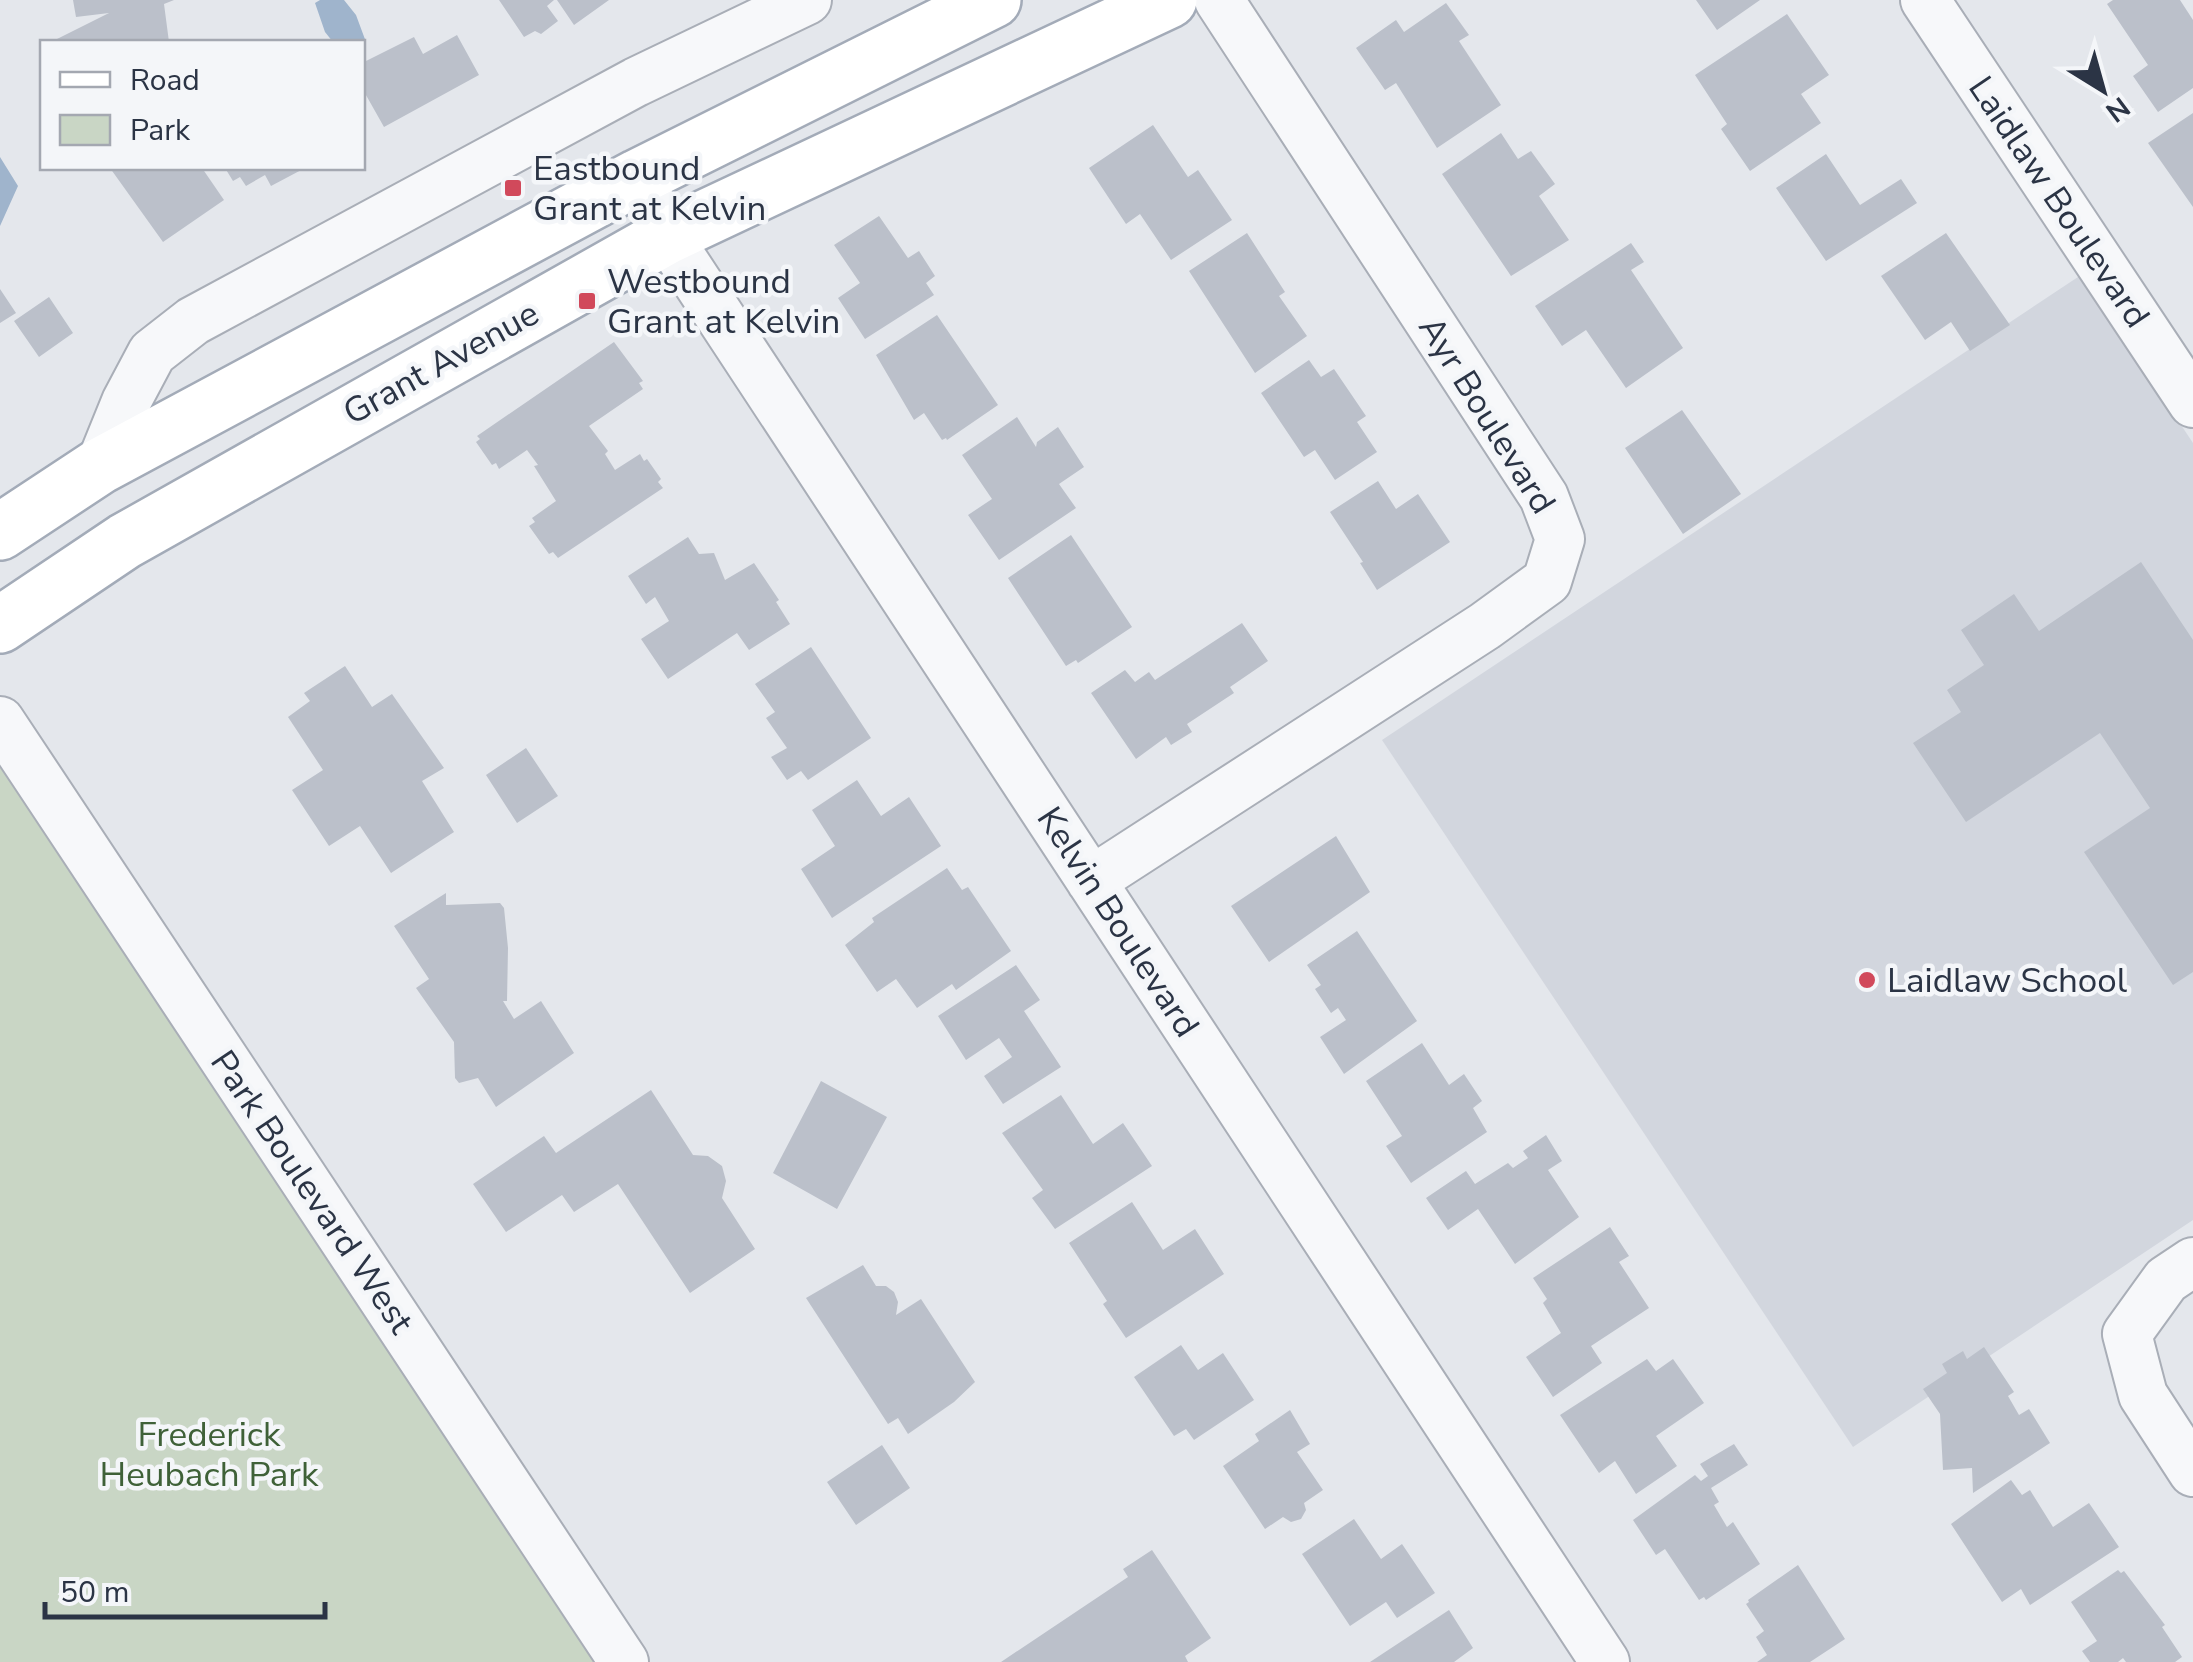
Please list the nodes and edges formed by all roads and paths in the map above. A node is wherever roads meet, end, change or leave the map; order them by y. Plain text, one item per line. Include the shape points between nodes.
1 (807, 0) edge
2 (993, 0) edge
3 (1168, 0) edge
4 (1220, 0) edge
5 (1925, 0) edge
6 (638, 178) junction
7 (667, 236) junction
8 (2193, 403) edge
9 (100, 466) junction
10 (0, 532) edge
11 (0, 625) edge
12 (0, 721) edge
13 (1091, 880) junction
14 (2193, 1262) edge
15 (2193, 1472) edge
16 (624, 1662) edge
17 (1605, 1662) edge

1 - 9 street via 636,82 193,320 152,353
2 - 6 main road, Grant Avenue
3 - 7 main road, Grant Avenue
4 - 13 street, Ayr Boulevard via 1544,497 1560,538 1548,581
5 - 8 street, Laidlaw Boulevard
6 - 7 street, Kelvin Boulevard
6 - 9 main road, Grant Avenue
7 - 11 main road, Grant Avenue via 125,541
7 - 13 street, Kelvin Boulevard
9 - 10 main road, Grant Avenue
12 - 16 street, Park Boulevard West
13 - 17 street, Kelvin Boulevard
14 - 15 street via 2166,1280 2127,1334 2143,1395

